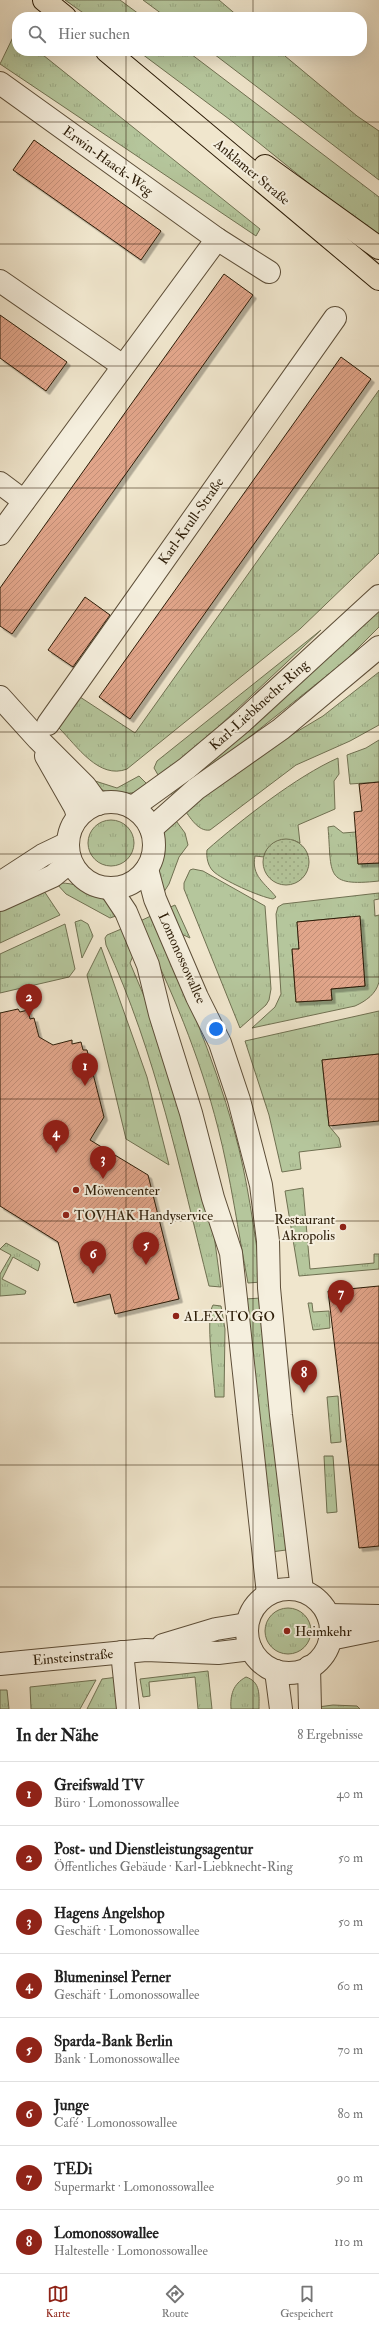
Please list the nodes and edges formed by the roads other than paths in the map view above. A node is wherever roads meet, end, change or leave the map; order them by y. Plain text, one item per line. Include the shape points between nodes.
1 (44, 0) edge
2 (59, 12) edge
3 (113, 56) edge
4 (124, 65) junction
5 (0, 83) edge
6 (217, 239) junction
7 (379, 248) edge
8 (268, 272) dead end
9 (379, 279) edge
10 (0, 281) edge
11 (335, 318) dead end
12 (123, 366) junction
13 (0, 483) edge
14 (24, 501) junction
15 (0, 534) edge
16 (379, 596) edge
17 (379, 647) edge
18 (0, 697) edge
19 (42, 731) junction
20 (98, 804) junction
21 (133, 807) junction
22 (78, 816) junction
23 (151, 829) junction
24 (68, 843) junction
25 (73, 867) junction
26 (147, 869) junction
27 (0, 882) edge
28 (110, 888) junction
29 (0, 900) edge
30 (302, 1590) junction
31 (268, 1594) junction
32 (328, 1615) junction
33 (379, 1616) edge
34 (247, 1624) junction
35 (379, 1629) edge
36 (330, 1639) junction
37 (146, 1650) junction
38 (251, 1650) junction
39 (122, 1652) junction
40 (0, 1664) edge
41 (309, 1667) junction
42 (276, 1671) junction
43 (128, 1709) edge
44 (281, 1709) edge
45 (310, 1709) edge

1 - 2 main road
3 - 4 main road, Anklamer Straße
4 - 7 main road, Anklamer Straße
4 - 9 main road, Anklamer Straße
5 - 6 street, Erwin-Haack-Weg
6 - 8 street, Erwin-Haack-Weg
6 - 12 street
10 - 12 street
11 - 19 street, Karl-Krull-Straße
12 - 14 street
13 - 14 street
14 - 15 street
16 - 21 street, Karl-Liebknecht-Ring via 243,721 187,768
17 - 23 street, Karl-Liebknecht-Ring via 281,729 196,789
18 - 19 street
19 - 20 street
19 - 22 street
20 - 21 street via 116,802
20 - 22 street
21 - 23 street via 144,816
22 - 24 street via 69,834
23 - 26 street via 154,842 153,856
24 - 25 street
24 - 27 street via 42,855
25 - 28 street via 83,878 96,886
25 - 29 street via 64,868 53,876
26 - 28 street via 131,883
26 - 30 street, Lomonossowallee via 155,899 197,997 220,1043 239,1100 261,1185 268,1241 269,1294 280,1407
28 - 31 street via 126,912 148,965 213,1198 231,1253
30 - 31 street via 278,1590
30 - 32 street via 313,1596
31 - 34 street via 257,1602
32 - 33 street
32 - 36 street
34 - 37 street, Einsteinstraße via 216,1629
34 - 38 street
35 - 36 street
36 - 41 street via 326,1651
37 - 38 street, Einsteinstraße via 218,1653
37 - 39 street, Einsteinstraße
38 - 42 street via 266,1666
39 - 40 street, Einsteinstraße
39 - 43 street
41 - 42 street via 287,1673
41 - 45 street
42 - 44 street

